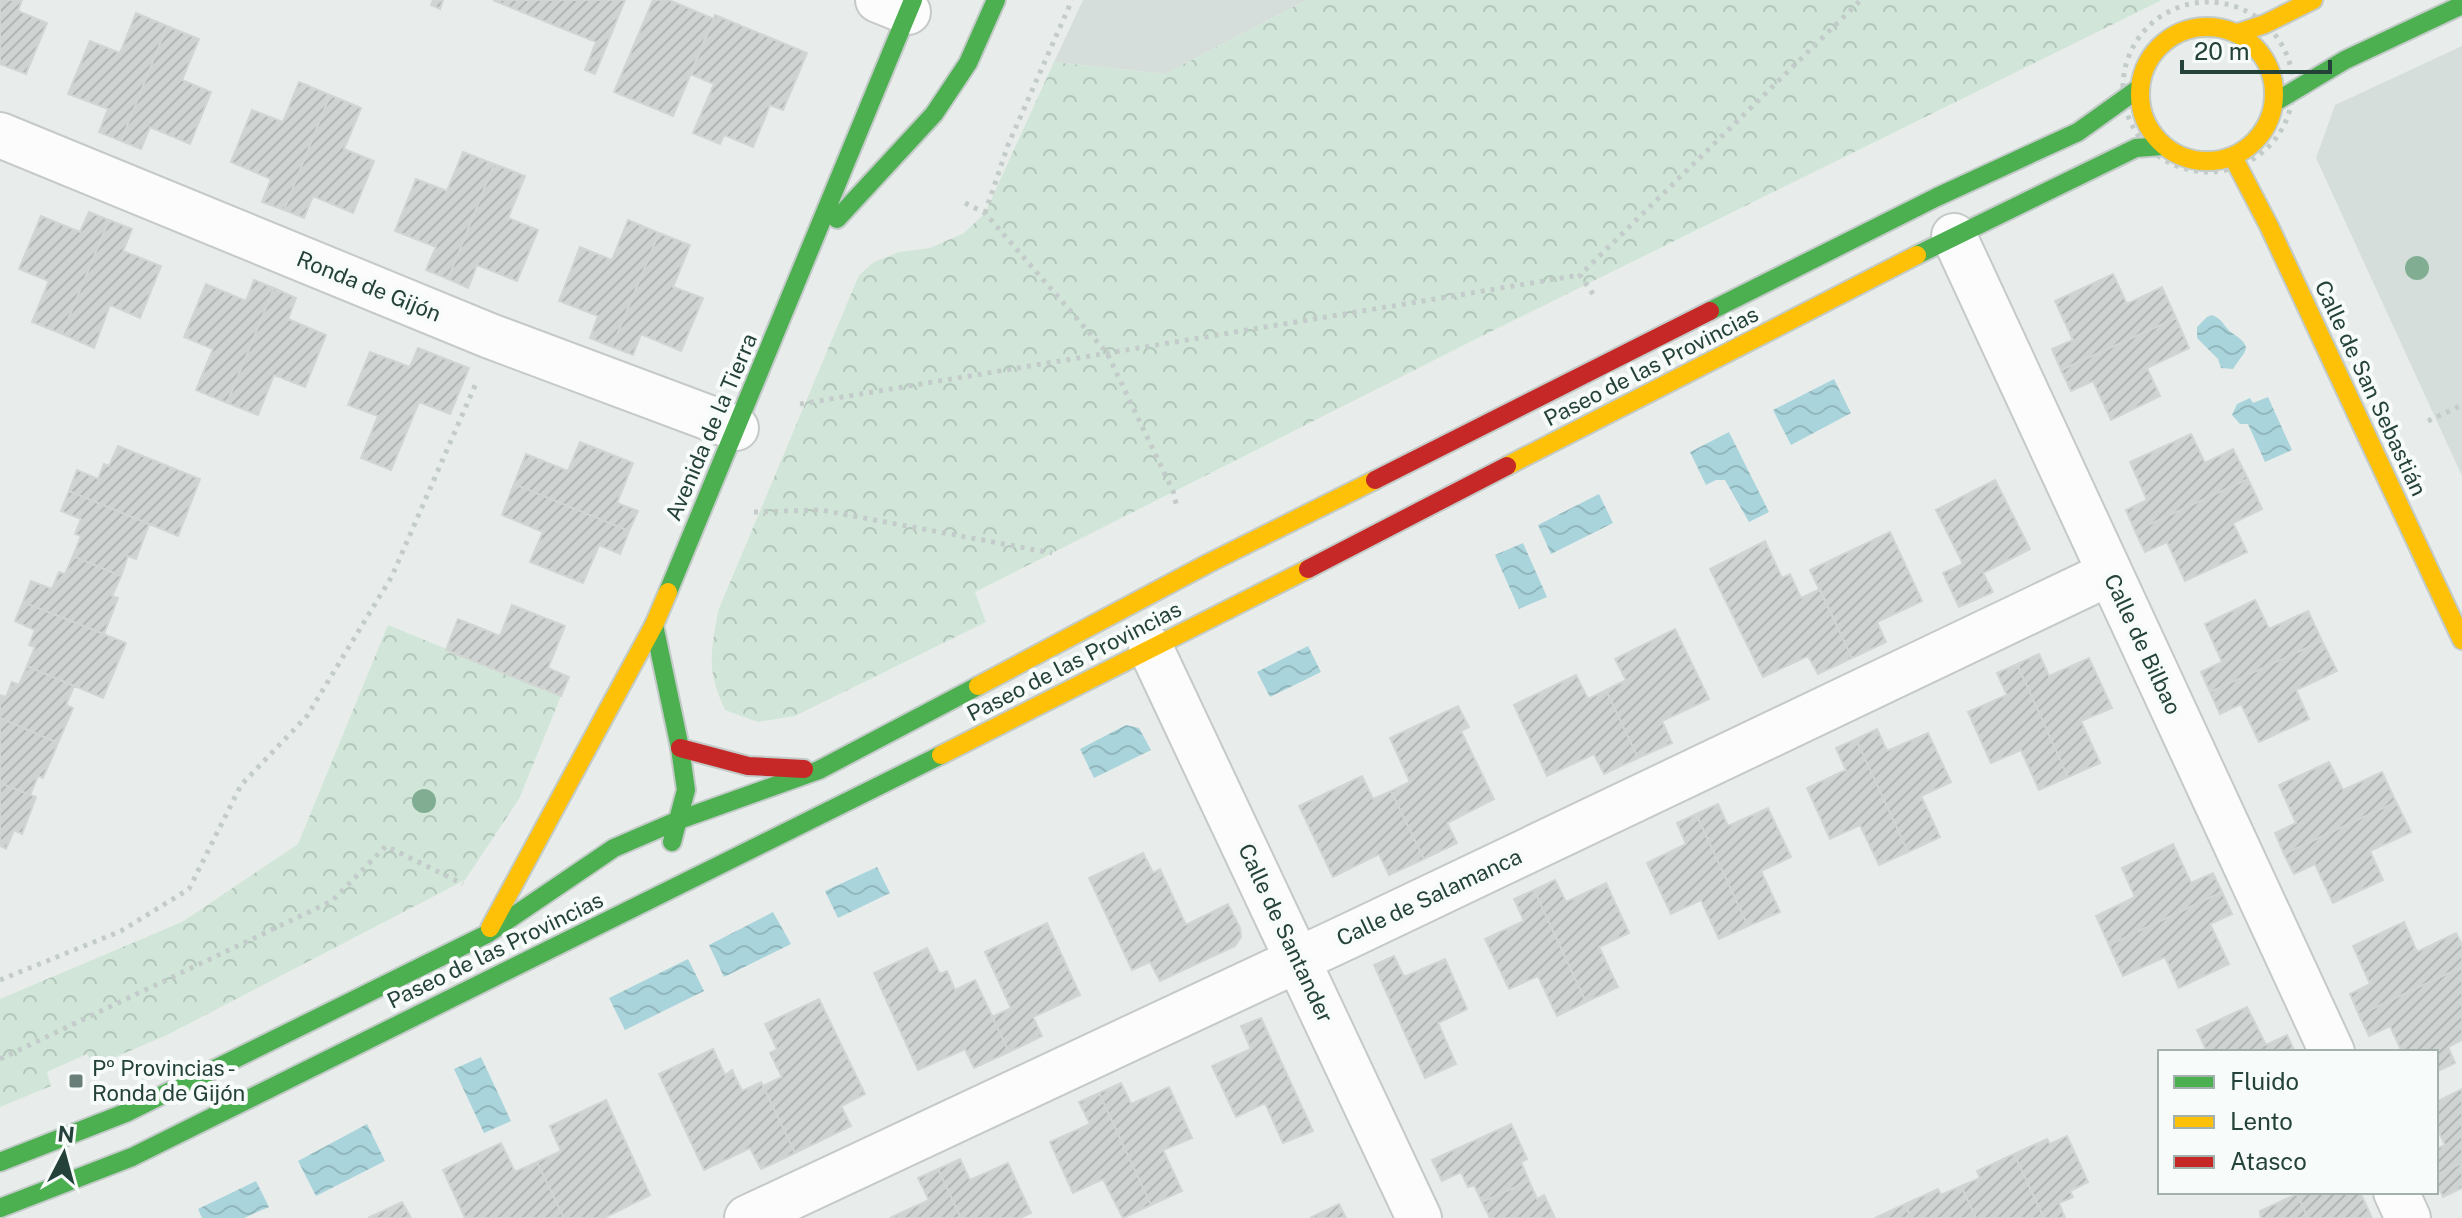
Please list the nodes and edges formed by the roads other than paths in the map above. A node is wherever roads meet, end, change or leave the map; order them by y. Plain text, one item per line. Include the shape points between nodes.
1 (996, 0) edge
2 (2313, 0) edge
3 (2462, 5) edge
4 (904, 12) edge
5 (2238, 33) junction
6 (2131, 94) junction
7 (2275, 102) junction
8 (901, 126) dead end
9 (1, 139) edge
10 (2154, 146) junction
11 (897, 152) junction
12 (2235, 162) junction
13 (1954, 236) junction
14 (812, 248) junction
15 (736, 428) junction
16 (2110, 573) junction
17 (654, 625) junction
18 (2462, 640) edge
19 (1151, 649) junction
20 (680, 748) junction
21 (819, 770) junction
22 (679, 820) junction
23 (628, 912) junction
24 (487, 934) junction
25 (1299, 959) junction
26 (2331, 1050) edge
27 (0, 1162) edge
28 (2397, 1194) edge
29 (0, 1208) edge
30 (747, 1218) edge
31 (1419, 1218) edge
32 (2408, 1218) edge

1 - 11 street via 968,63 934,114
2 - 5 street
3 - 7 street via 2345,60
4 - 14 street, Avenida de la Tierra
5 - 6 street via 2209,26 2177,33 2145,64
5 - 7 street via 2267,61
6 - 10 street
6 - 21 street, Paseo de las Provincias via 2078,132 1937,197 1223,556
7 - 12 street via 2268,123
8 - 11 street
9 - 15 street, Ronda de Gijón via 490,336
10 - 12 street via 2181,157
10 - 13 street, Paseo de las Provincias via 2136,148
11 - 14 street
12 - 18 street, Calle de San Sebastián
13 - 16 street, Calle de Bilbao
13 - 19 street, Paseo de las Provincias
14 - 15 street, Avenida de la Tierra
15 - 17 street, Avenida de la Tierra
16 - 25 street, Calle de Salamanca
16 - 26 street, Calle de Bilbao
17 - 20 street
17 - 24 street, Avenida de la Tierra
19 - 23 street, Paseo de las Provincias
19 - 25 street, Calle de Santander
20 - 21 street via 748,766
20 - 22 street via 686,790
21 - 22 street, Paseo de las Provincias
22 - 23 street via 660,867
22 - 24 street, Paseo de las Provincias via 614,848
23 - 29 street, Paseo de las Provincias via 132,1157
24 - 27 street, Paseo de las Provincias via 128,1112
25 - 30 street, Calle de Salamanca
25 - 31 street, Calle de Santander
28 - 32 street

